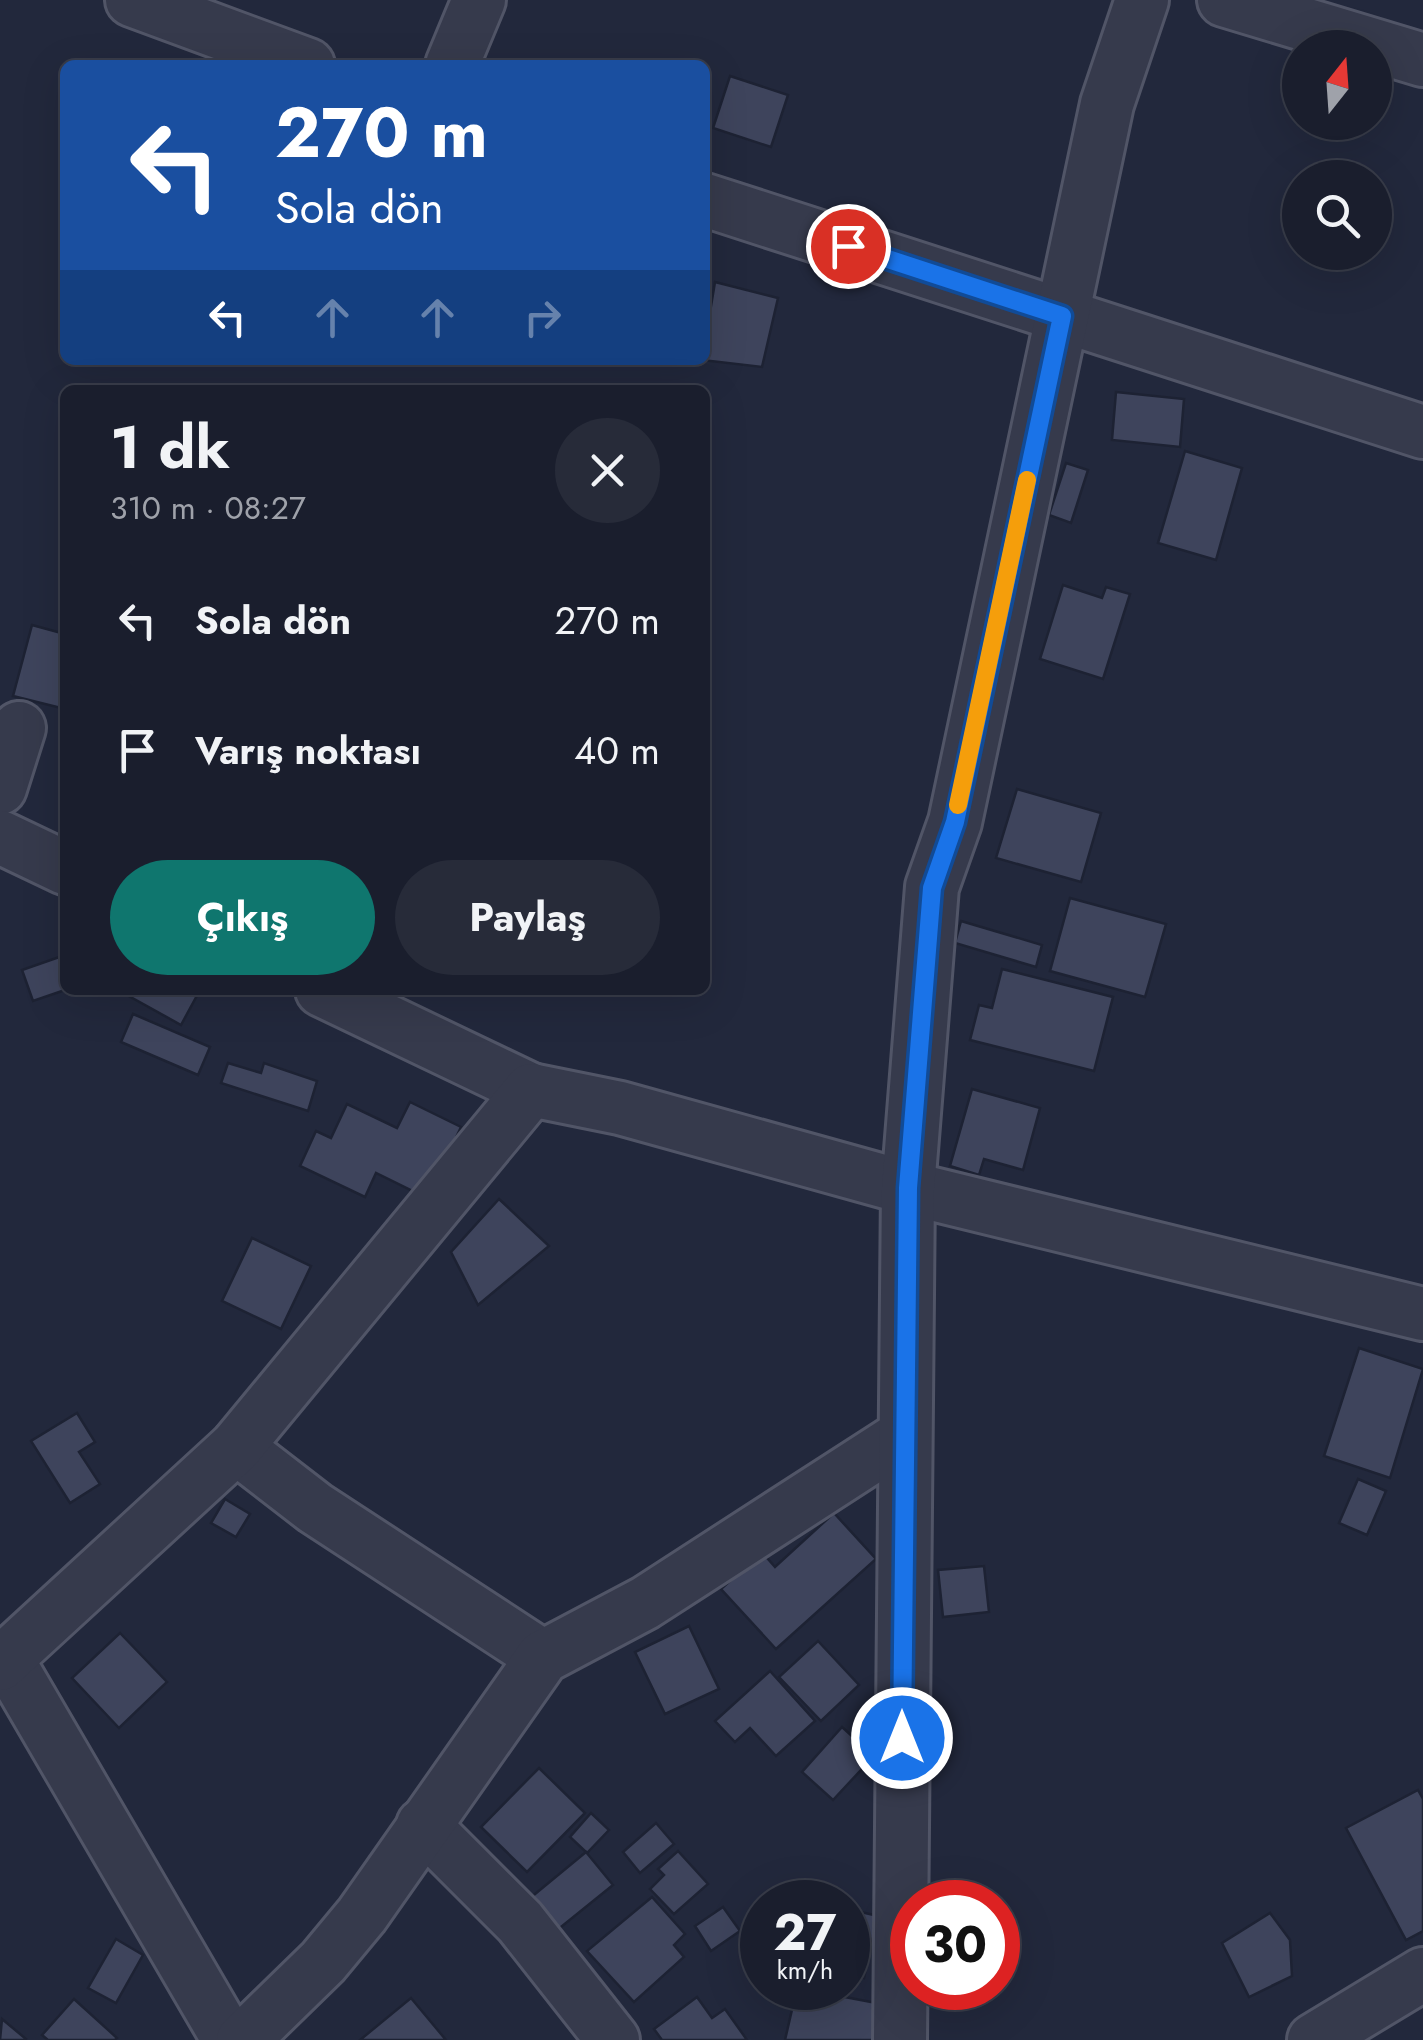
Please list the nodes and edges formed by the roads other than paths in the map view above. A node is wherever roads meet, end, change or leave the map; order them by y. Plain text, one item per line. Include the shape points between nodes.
1 (132, 0) edge
2 (479, 0) edge
3 (1142, 0) edge
4 (1224, 0) edge
5 (294, 60) edge
6 (454, 60) edge
7 (1423, 60) edge
8 (710, 202) edge
9 (1062, 316) junction
10 (1423, 432) edge
11 (18, 728) dead end
12 (0, 788) edge
13 (0, 836) edge
14 (60, 866) edge
15 (332, 995) edge
16 (532, 1090) junction
17 (908, 1188) junction
18 (1423, 1314) edge
19 (905, 1435) junction
20 (236, 1446) junction
21 (543, 1657) junction
22 (2, 1660) edge
23 (423, 1825) junction
24 (1423, 1974) edge
25 (230, 2040) edge
26 (243, 2040) edge
27 (614, 2040) edge
28 (900, 2040) edge
29 (1314, 2040) edge

1 - 5 street
2 - 6 street
3 - 9 street via 1107,104
4 - 7 street
8 - 9 street
9 - 10 street
9 - 17 street via 955,822 932,888
11 - 12 street
13 - 14 street
15 - 16 street
16 - 17 street
16 - 20 street
17 - 18 street
17 - 19 street
19 - 21 street via 645,1604
19 - 28 street
20 - 21 street via 314,1508
20 - 22 street
21 - 23 street
22 - 25 street
23 - 26 street via 323,1962
23 - 27 street via 520,1922
24 - 29 street

